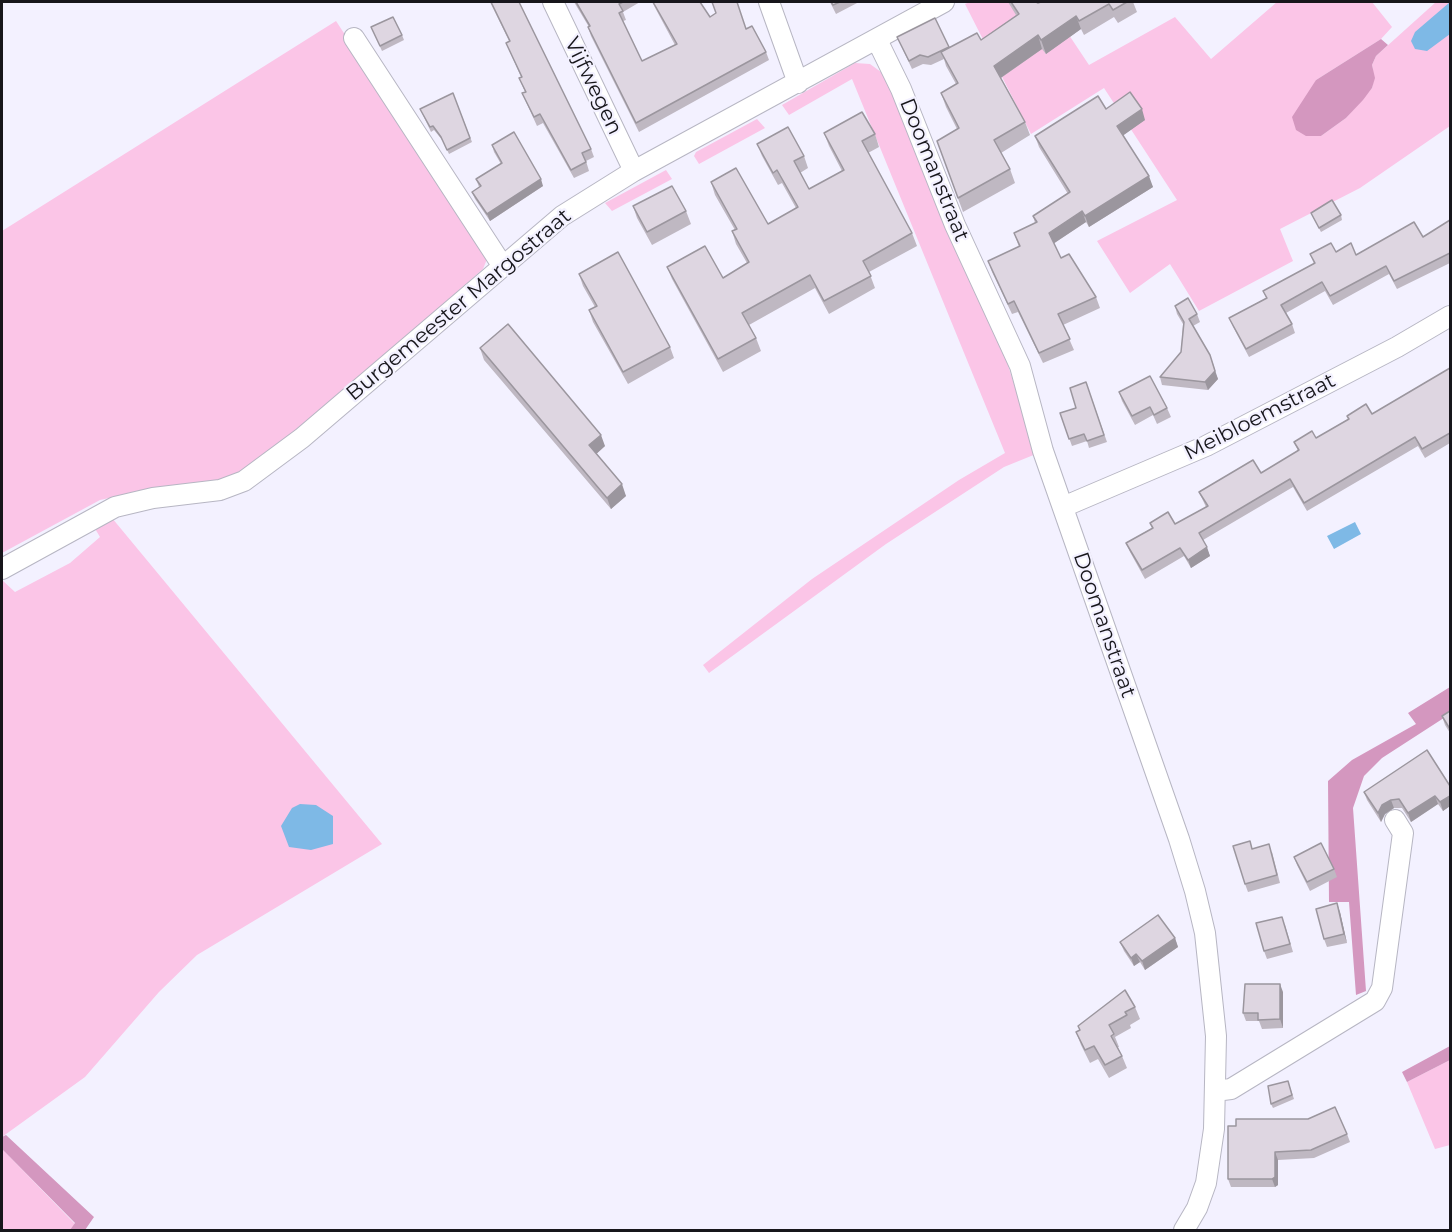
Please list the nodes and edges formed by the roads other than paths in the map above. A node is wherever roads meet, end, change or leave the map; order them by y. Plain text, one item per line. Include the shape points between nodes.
1 (553, 2) edge
2 (769, 2) edge
3 (944, 2) edge
4 (354, 38) dead end
5 (877, 40) junction
6 (798, 83) junction
7 (634, 171) junction
8 (502, 264) junction
9 (1450, 316) edge
10 (1064, 507) junction
11 (2, 568) edge
12 (1395, 820) dead end
13 (1215, 1091) junction
14 (1184, 1230) edge

1 - 7 street, Vijfwegen
2 - 6 street
3 - 5 street, Burgemeester Margostraat
4 - 8 street
5 - 6 street, Burgemeester Margostraat
5 - 10 street, Doomanstraat via 1020,366 1043,451
6 - 7 street, Burgemeester Margostraat
7 - 8 street, Burgemeester Margostraat via 562,216
8 - 11 street, Burgemeester Margostraat via 302,438 244,481 220,490 115,507
9 - 10 street, Meibloemstraat via 1206,446
10 - 13 street, Doomanstraat via 1195,891 1205,933 1216,1036
12 - 13 street via 1403,833 1382,988 1375,1001 1231,1089
13 - 14 street, Doomanstraat via 1206,1183

